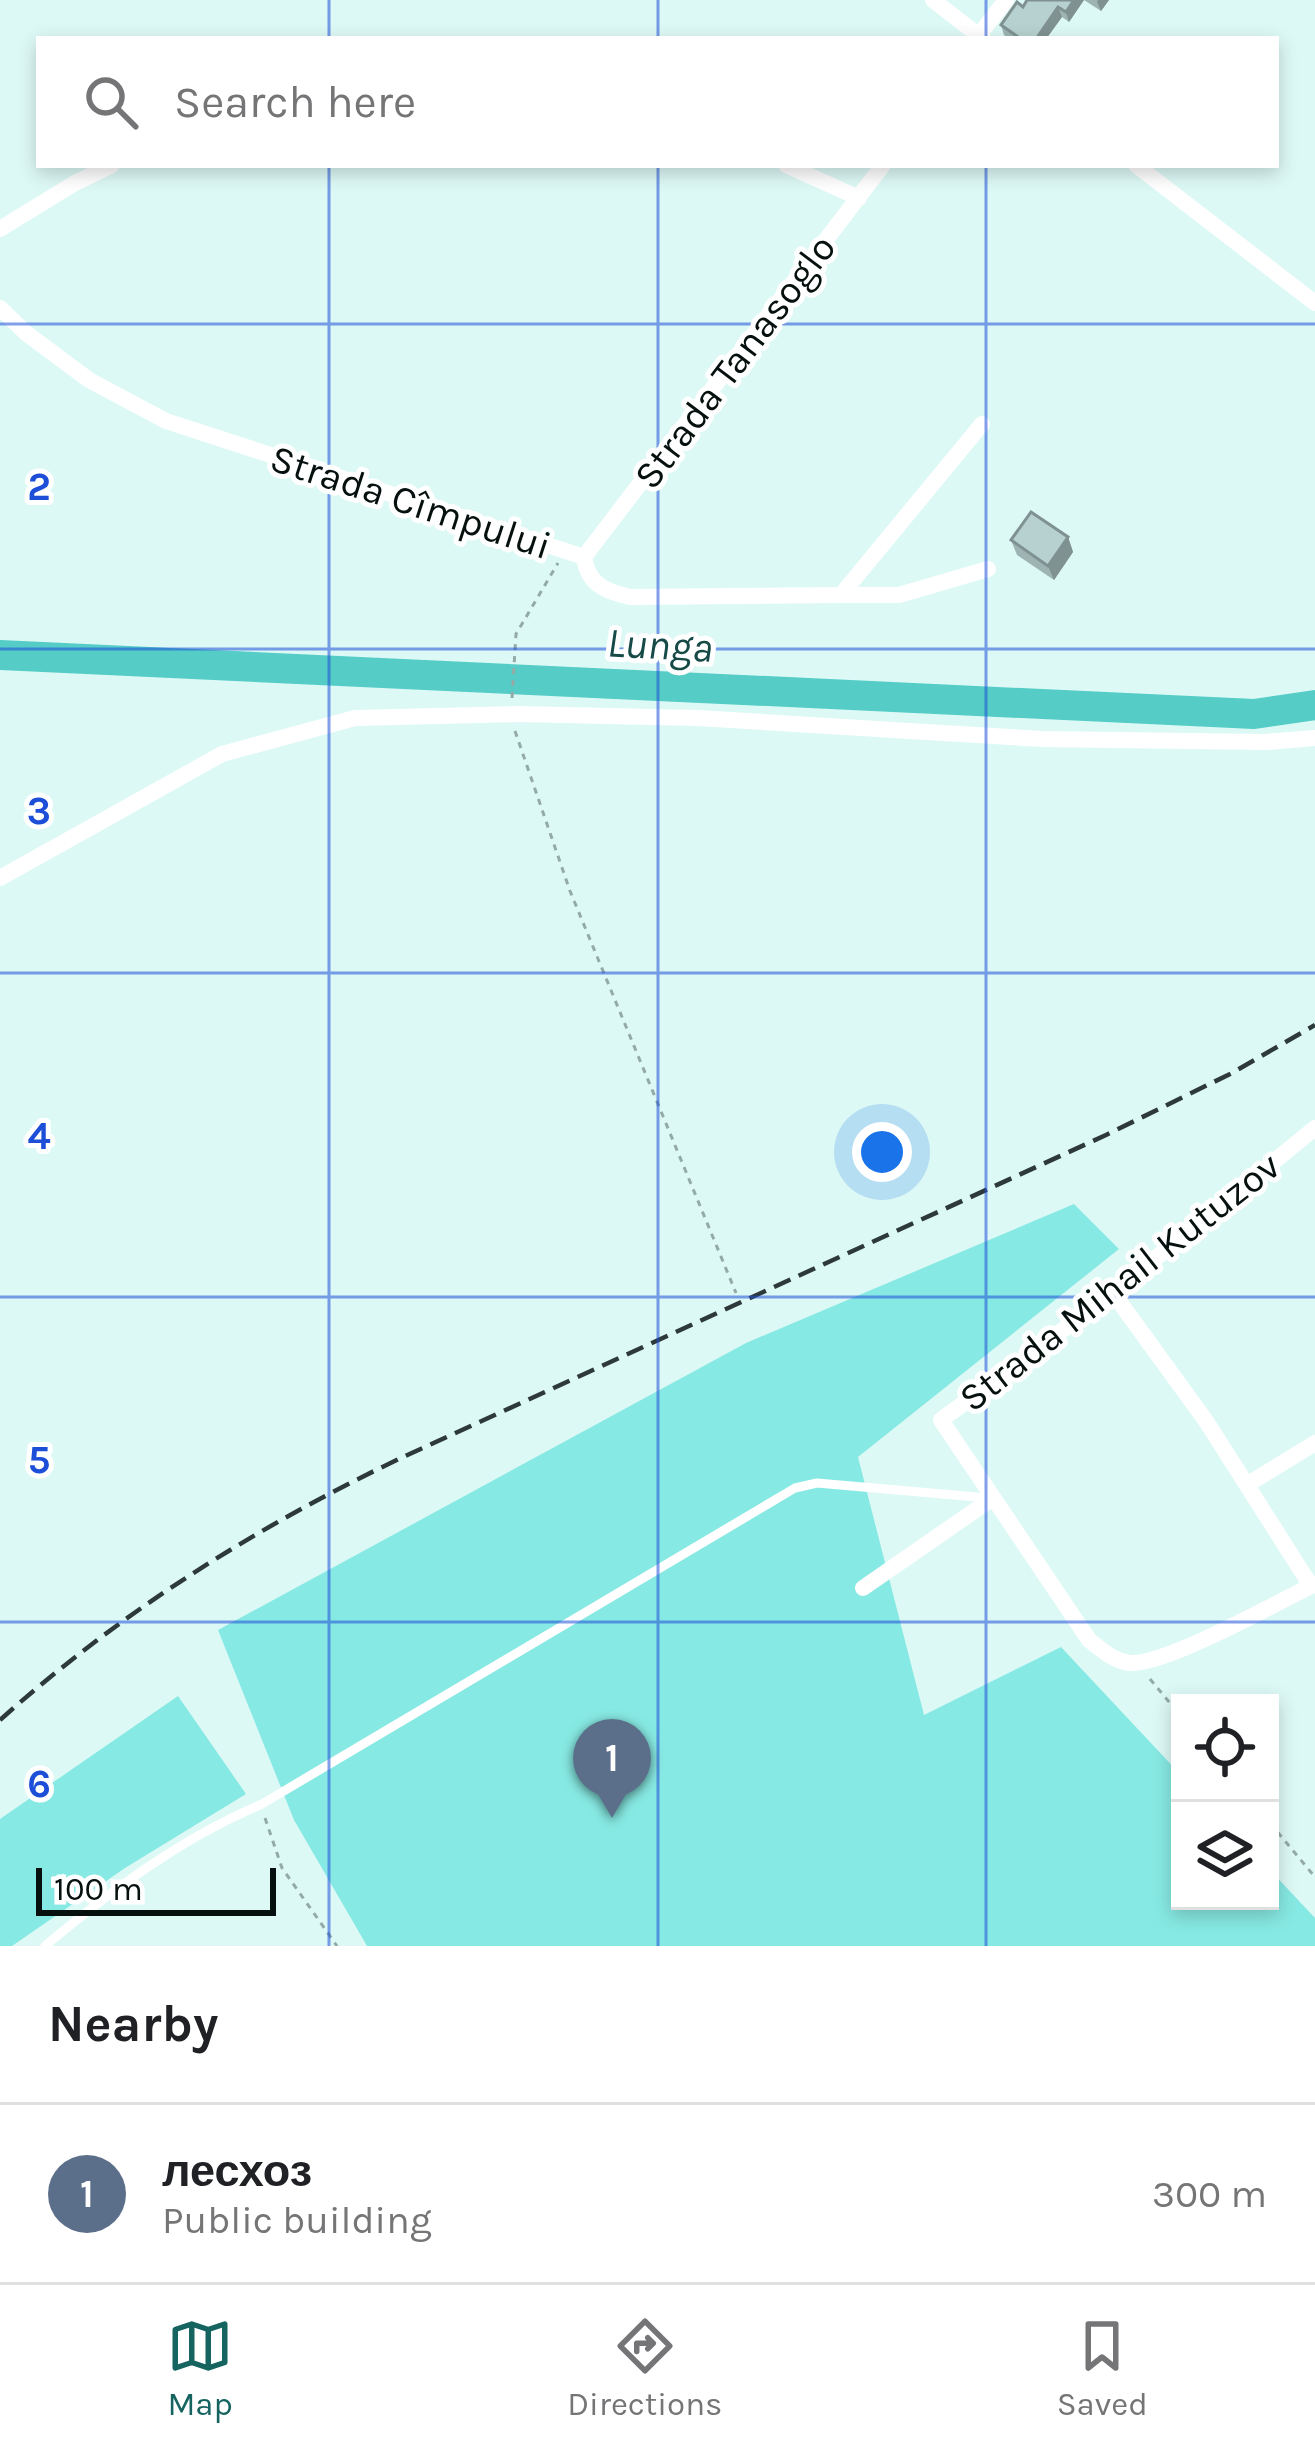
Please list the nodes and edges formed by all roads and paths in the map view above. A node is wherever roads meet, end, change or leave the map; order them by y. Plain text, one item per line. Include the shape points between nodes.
1 (934, 0) edge
2 (1006, 0) edge
3 (977, 36) edge
4 (980, 36) edge
5 (106, 168) edge
6 (793, 168) edge
7 (881, 168) edge
8 (1140, 168) edge
9 (859, 198) junction
10 (0, 229) edge
11 (1315, 303) edge
12 (0, 308) edge
13 (982, 424) dead end
14 (574, 554) junction
15 (988, 569) dead end
16 (842, 595) junction
17 (511, 709) junction
18 (1315, 738) edge
19 (0, 878) edge
20 (1315, 1128) edge
21 (736, 1293) dead end
22 (1113, 1293) junction
23 (1315, 1443) edge
24 (1248, 1484) junction
25 (993, 1498) junction
26 (1313, 1585) edge
27 (863, 1588) dead end
28 (1138, 1664) junction
29 (1171, 1704) edge
30 (262, 1804) junction
31 (1279, 1834) edge
32 (1315, 1877) edge
33 (45, 1946) edge
34 (337, 1946) edge

1 - 3 street
2 - 4 street
5 - 10 street
6 - 9 street
7 - 9 street, Strada Tanasoglo
8 - 11 street
9 - 14 street, Strada Tanasoglo
12 - 14 street, Strada Cîmpului via 89,380 166,421
13 - 16 street
14 - 16 street, Strada Cîmpului via 601,588 630,597
14 - 17 path via 516,634
15 - 16 street, Strada Cîmpului via 899,595
17 - 18 street via 1041,739
17 - 19 street via 355,718 222,754
17 - 21 path via 570,890
20 - 22 street, Strada Mihail Kutuzov
22 - 24 street
22 - 25 street, Strada Mihail Kutuzov via 941,1420
23 - 24 street
24 - 26 street
25 - 27 street
25 - 28 street, Strada Mihail Kutuzov via 1089,1640
25 - 30 lane via 817,1483 794,1488
26 - 28 street
28 - 29 path
30 - 33 lane via 212,1825
30 - 34 path via 281,1868
31 - 32 path

